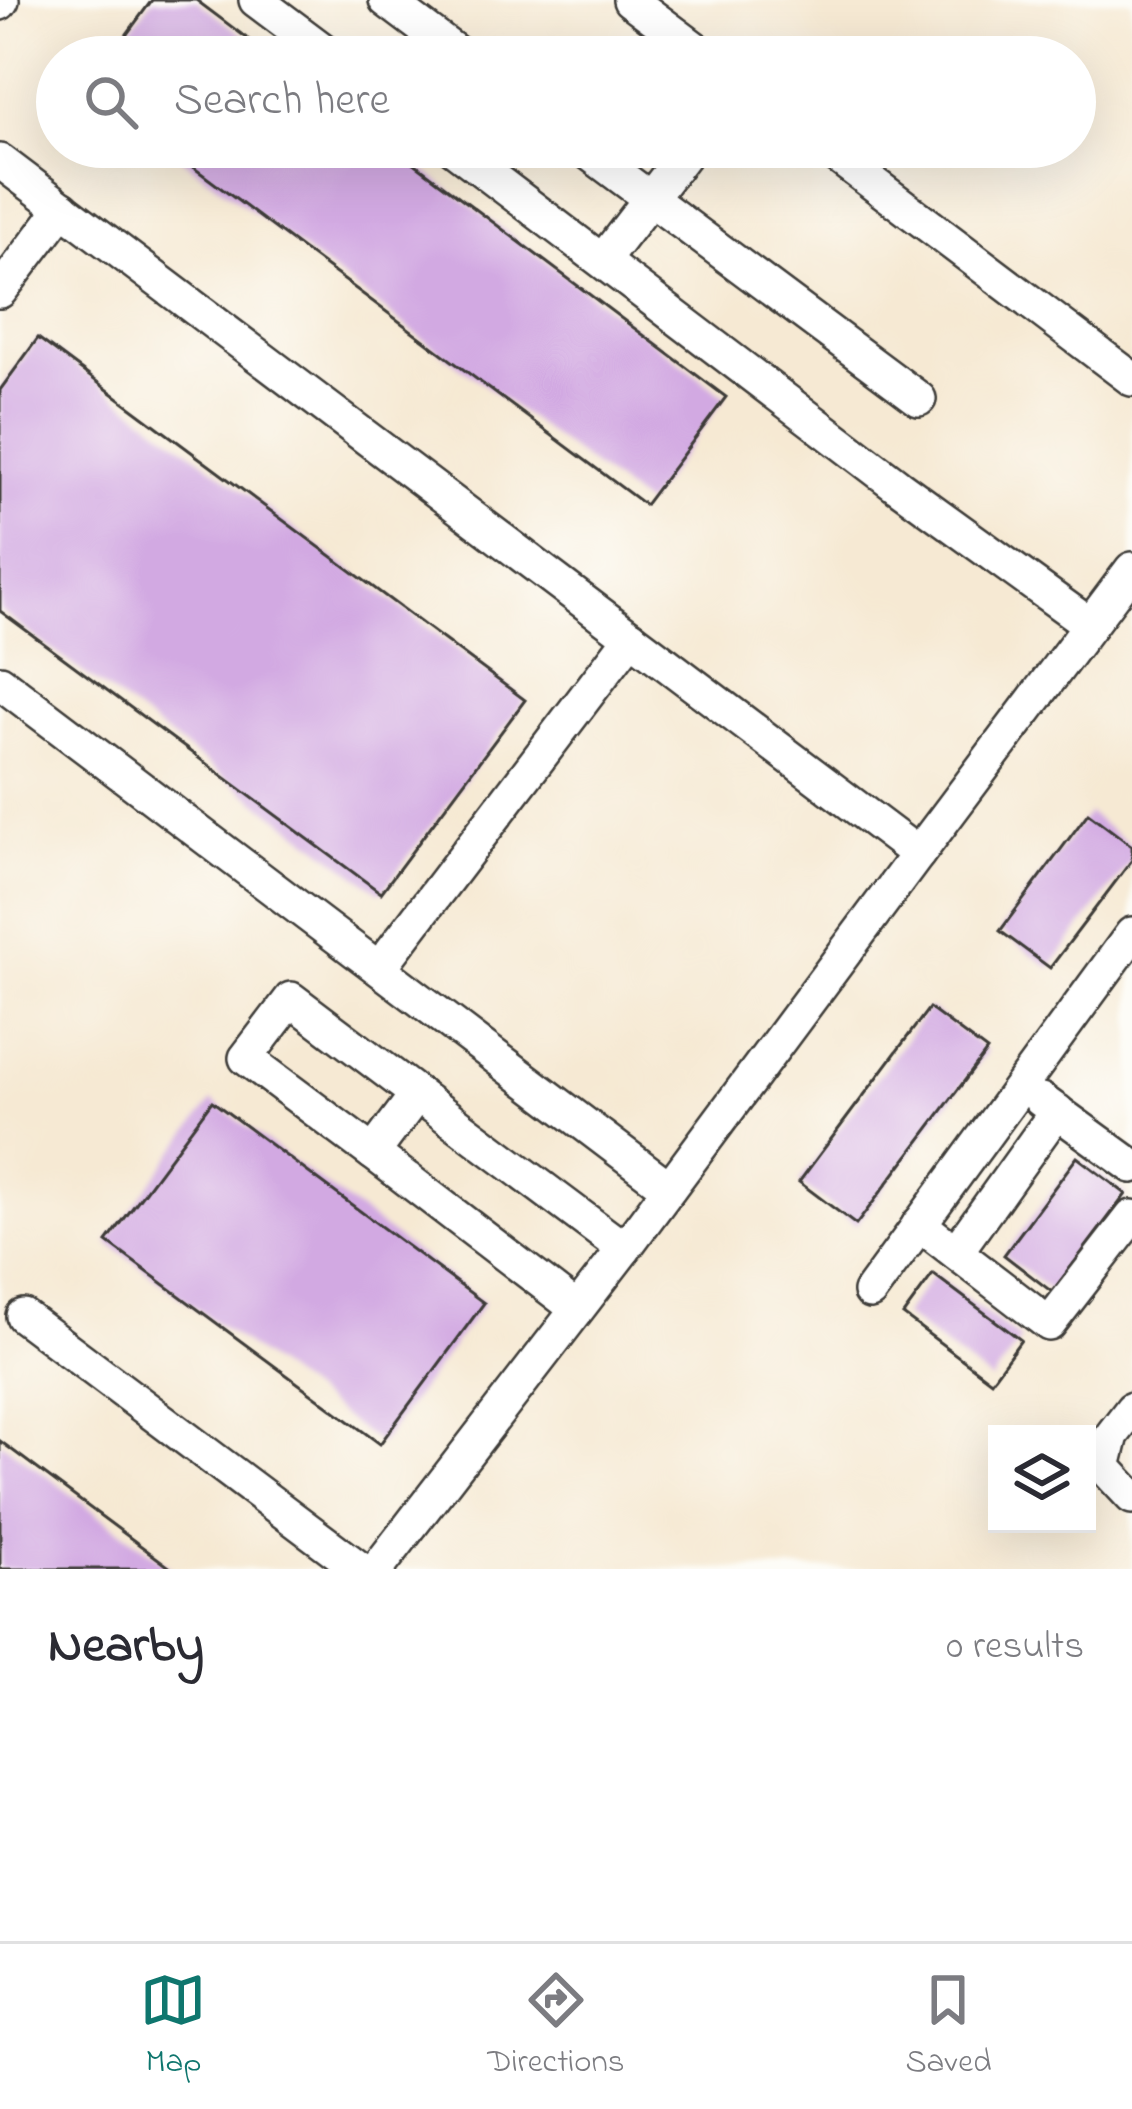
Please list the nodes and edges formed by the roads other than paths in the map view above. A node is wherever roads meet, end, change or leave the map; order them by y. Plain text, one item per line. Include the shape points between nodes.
1 (256, 0) edge
2 (386, 0) edge
3 (630, 0) edge
4 (304, 36) edge
5 (434, 36) edge
6 (678, 36) edge
7 (0, 161) edge
8 (480, 168) edge
9 (608, 168) edge
10 (674, 168) edge
11 (853, 168) edge
12 (650, 200) junction
13 (63, 208) junction
14 (603, 260) junction
15 (0, 291) edge
16 (1132, 379) edge
17 (919, 399) dead end
18 (1132, 568) edge
19 (1090, 625) junction
20 (631, 637) junction
21 (0, 682) edge
22 (918, 854) junction
23 (1132, 934) edge
24 (380, 967) junction
25 (1020, 1085) junction
26 (417, 1094) junction
27 (1057, 1111) junction
28 (373, 1153) junction
29 (1132, 1166) edge
30 (669, 1188) junction
31 (1132, 1217) edge
32 (919, 1224) junction
33 (624, 1249) junction
34 (956, 1252) junction
35 (870, 1292) dead end
36 (578, 1309) junction
37 (23, 1316) dead end
38 (1132, 1409) edge
39 (1132, 1497) edge
40 (360, 1569) edge
41 (377, 1569) edge

1 - 4 street
2 - 5 street
3 - 6 street
7 - 13 street
8 - 14 street
9 - 12 street
10 - 12 street
11 - 16 street
12 - 14 street
12 - 17 street
13 - 15 street
13 - 20 street
14 - 19 street
18 - 19 street
19 - 22 street
20 - 22 street
20 - 24 street
21 - 24 street
22 - 30 street
23 - 25 street
24 - 30 street
25 - 27 street
25 - 32 street
26 - 28 street
26 - 28 street via 291,999 246,1058
26 - 33 street
27 - 29 street
27 - 34 street
28 - 36 street
30 - 33 street
31 - 34 street via 1049,1324
32 - 34 street
32 - 35 street
33 - 36 street
36 - 41 street
37 - 40 street
38 - 39 street via 1112,1435 1104,1467

